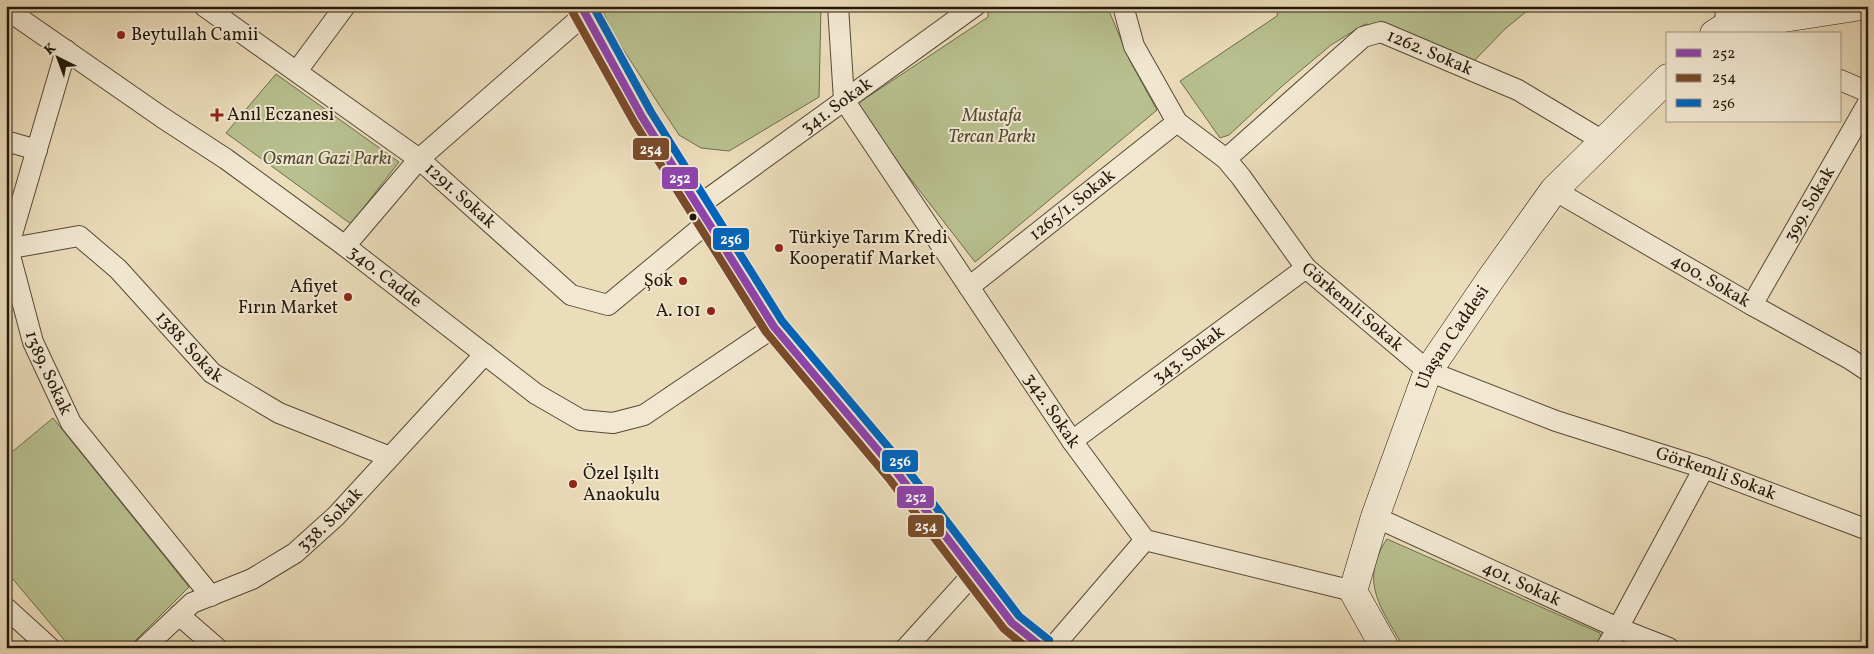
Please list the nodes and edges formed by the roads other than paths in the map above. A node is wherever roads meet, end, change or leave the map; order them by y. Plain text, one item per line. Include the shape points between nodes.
1 (204, 6) edge
2 (344, 6) edge
3 (838, 6) edge
4 (975, 6) edge
5 (1123, 6) edge
6 (1862, 6) edge
7 (6, 9) edge
8 (583, 10) edge
9 (1727, 25) edge
10 (66, 50) junction
11 (297, 71) junction
12 (1666, 80) edge
13 (1842, 81) edge
14 (1868, 92) edge
15 (844, 100) junction
16 (1868, 103) edge
17 (1177, 122) junction
18 (6, 141) edge
19 (1603, 141) junction
20 (37, 150) junction
21 (419, 158) junction
22 (1226, 160) junction
23 (1554, 190) junction
24 (703, 214) junction
25 (345, 246) junction
26 (7, 248) edge
27 (1306, 268) junction
28 (969, 287) junction
29 (1752, 305) junction
30 (774, 327) junction
31 (485, 354) junction
32 (1428, 371) junction
33 (1868, 371) edge
34 (1072, 441) junction
35 (390, 457) junction
36 (1704, 468) junction
37 (1375, 517) junction
38 (1868, 530) edge
39 (1145, 540) junction
40 (974, 573) junction
41 (1353, 592) junction
42 (211, 596) junction
43 (6, 608) edge
44 (179, 615) junction
45 (1618, 628) junction
46 (50, 648) edge
47 (144, 648) edge
48 (217, 648) edge
49 (906, 648) edge
50 (1043, 648) edge
51 (1052, 648) edge
52 (1385, 648) edge
53 (1606, 648) edge
54 (1669, 648) edge

1 - 11 street, 1291. Sokak
2 - 11 street
3 - 15 street
4 - 15 street, 341. Sokak
5 - 17 street, Görkemli Sokak via 1134,46
6 - 9 street
7 - 10 street, 340. Cadde
8 - 21 street
8 - 24 street via 642,116
10 - 20 street
10 - 25 street, 340. Cadde via 226,159
11 - 21 street, 1291. Sokak
12 - 19 street, Ulaşan Caddesi
13 - 14 street
15 - 24 street, 341. Sokak
15 - 28 street, 342. Sokak
16 - 29 street, 399. Sokak
17 - 22 street, Görkemli Sokak
17 - 28 street, 1265/1. Sokak
18 - 20 street
19 - 22 street, 1262. Sokak via 1518,90 1381,32 1363,37
19 - 23 street, Ulaşan Caddesi
20 - 26 street
21 - 24 street, 1291. Sokak via 571,295 608,305
21 - 25 street
22 - 27 street, Görkemli Sokak
23 - 29 street, 400. Sokak
23 - 32 street, Ulaşan Caddesi
24 - 30 street
25 - 31 street, 340. Cadde
26 - 35 street, 1388. Sokak via 78,236 118,269 212,373 278,413
26 - 42 street, 1389. Sokak via 33,342 71,423
27 - 32 street, Görkemli Sokak
27 - 34 street, 343. Sokak
28 - 34 street, 342. Sokak
29 - 33 street, 400. Sokak
30 - 31 street, 340. Cadde via 644,414 613,422 581,420 536,394
30 - 40 street via 898,474
31 - 35 street, 338. Sokak
32 - 36 street, Görkemli Sokak via 1556,421
32 - 37 street, Ulaşan Caddesi
34 - 39 street, 342. Sokak
35 - 42 street, 338. Sokak via 336,516 295,553 252,579
36 - 38 street, Görkemli Sokak
36 - 45 street
37 - 41 street, Ulaşan Caddesi
37 - 45 street, 401. Sokak
39 - 41 street
39 - 51 street
40 - 49 street
40 - 50 street via 1012,623
41 - 52 street
42 - 44 street, 338. Sokak via 192,603
43 - 46 street
44 - 47 street, 338. Sokak
44 - 48 street
45 - 53 street
45 - 54 street, 401. Sokak

